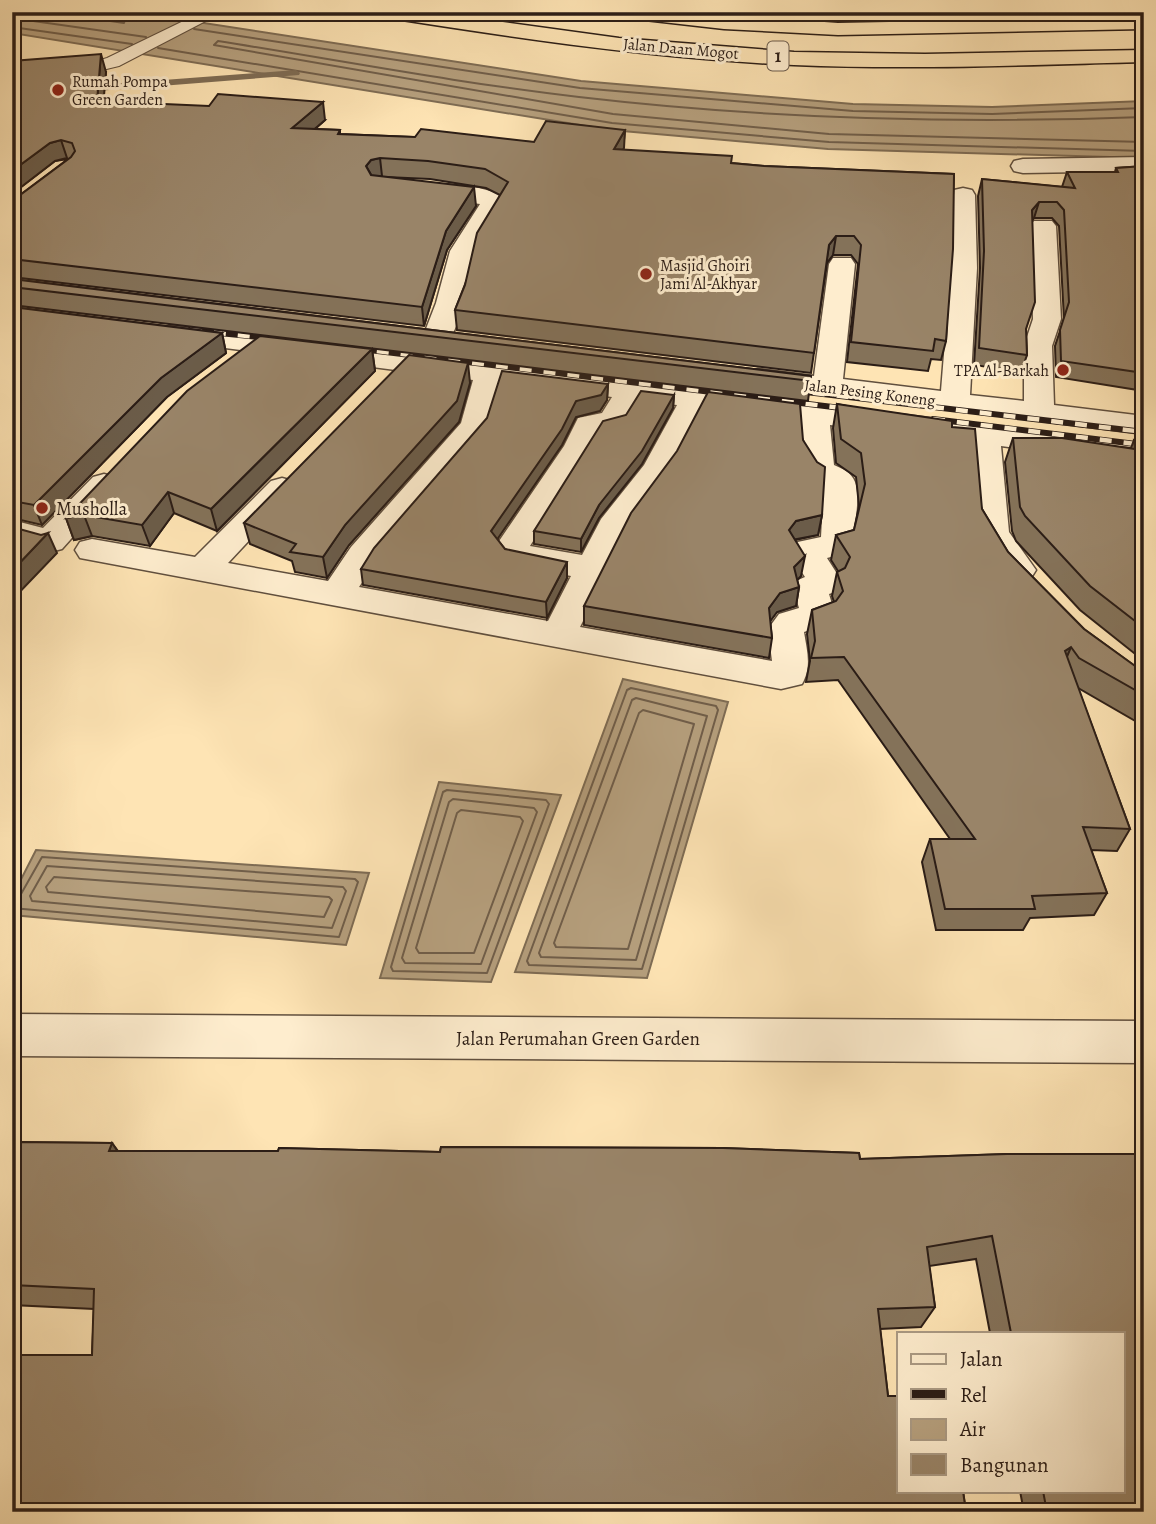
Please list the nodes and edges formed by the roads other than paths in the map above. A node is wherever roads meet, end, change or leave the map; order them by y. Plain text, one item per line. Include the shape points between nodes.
1 (215, 12) edge
2 (388, 12) edge
3 (486, 12) edge
4 (623, 14) edge
5 (691, 16) edge
6 (1086, 18) edge
7 (1144, 23) edge
8 (1144, 34) edge
9 (1144, 42) edge
10 (1144, 57) edge
11 (12, 72) edge
12 (1144, 164) edge
13 (1023, 166) dead end
14 (396, 187) edge
15 (963, 195) dead end
16 (1043, 226) dead end
17 (842, 264) dead end
18 (176, 307) edge
19 (140, 330) edge
20 (258, 345) junction
21 (403, 363) junction
22 (226, 369) edge
23 (490, 373) junction
24 (733, 375) edge
25 (631, 391) junction
26 (374, 393) edge
27 (696, 399) junction
28 (821, 400) junction
29 (955, 402) junction
30 (1039, 413) junction
31 (1144, 425) edge
32 (985, 434) junction
33 (1144, 453) edge
34 (124, 463) edge
35 (298, 472) edge
36 (12, 531) edge
37 (92, 550) dead end
38 (591, 568) junction
39 (202, 570) junction
40 (337, 594) junction
41 (1042, 597) edge
42 (558, 636) junction
43 (12, 1035) edge
44 (1144, 1042) edge

1 - 11 lane via 113,62 90,68
2 - 10 highway, Jalan Daan Mogot / 1 via 536,34 772,56 851,60
3 - 9 highway, Jalan Daan Mogot / 1 via 689,35 801,42
4 - 5 highway, Jalan Daan Mogot / 1
4 - 8 highway, Jalan Daan Mogot / 1 via 778,33
5 - 6 highway, Jalan Daan Mogot / 1 via 838,29
6 - 7 highway, Jalan Daan Mogot / 1
12 - 13 street
14 - 18 street via 494,201 463,251 450,303 449,341
15 - 29 street via 964,268
16 - 30 street via 1048,319 1038,346
17 - 28 street
19 - 20 street
20 - 21 street
20 - 22 street
21 - 23 street
21 - 26 street
23 - 25 street
23 - 40 street via 475,425 363,555
24 - 28 street, Jalan Pesing Koneng
25 - 27 street
25 - 38 street via 612,420 589,425 512,547 518,555
27 - 28 street
27 - 38 street via 657,469 621,515
28 - 29 street, Jalan Pesing Koneng
28 - 32 street
28 - 42 street via 818,465 840,484 837,543 805,551 826,583 810,588 818,614 786,629 789,675
29 - 30 street, Jalan Pesing Koneng
30 - 31 street, Jalan Pesing Koneng
32 - 33 street
32 - 41 street via 996,539
34 - 36 street via 50,541
35 - 39 street
37 - 39 street
38 - 42 street
39 - 40 street
40 - 42 street
43 - 44 street, Jalan Perumahan Green Garden

